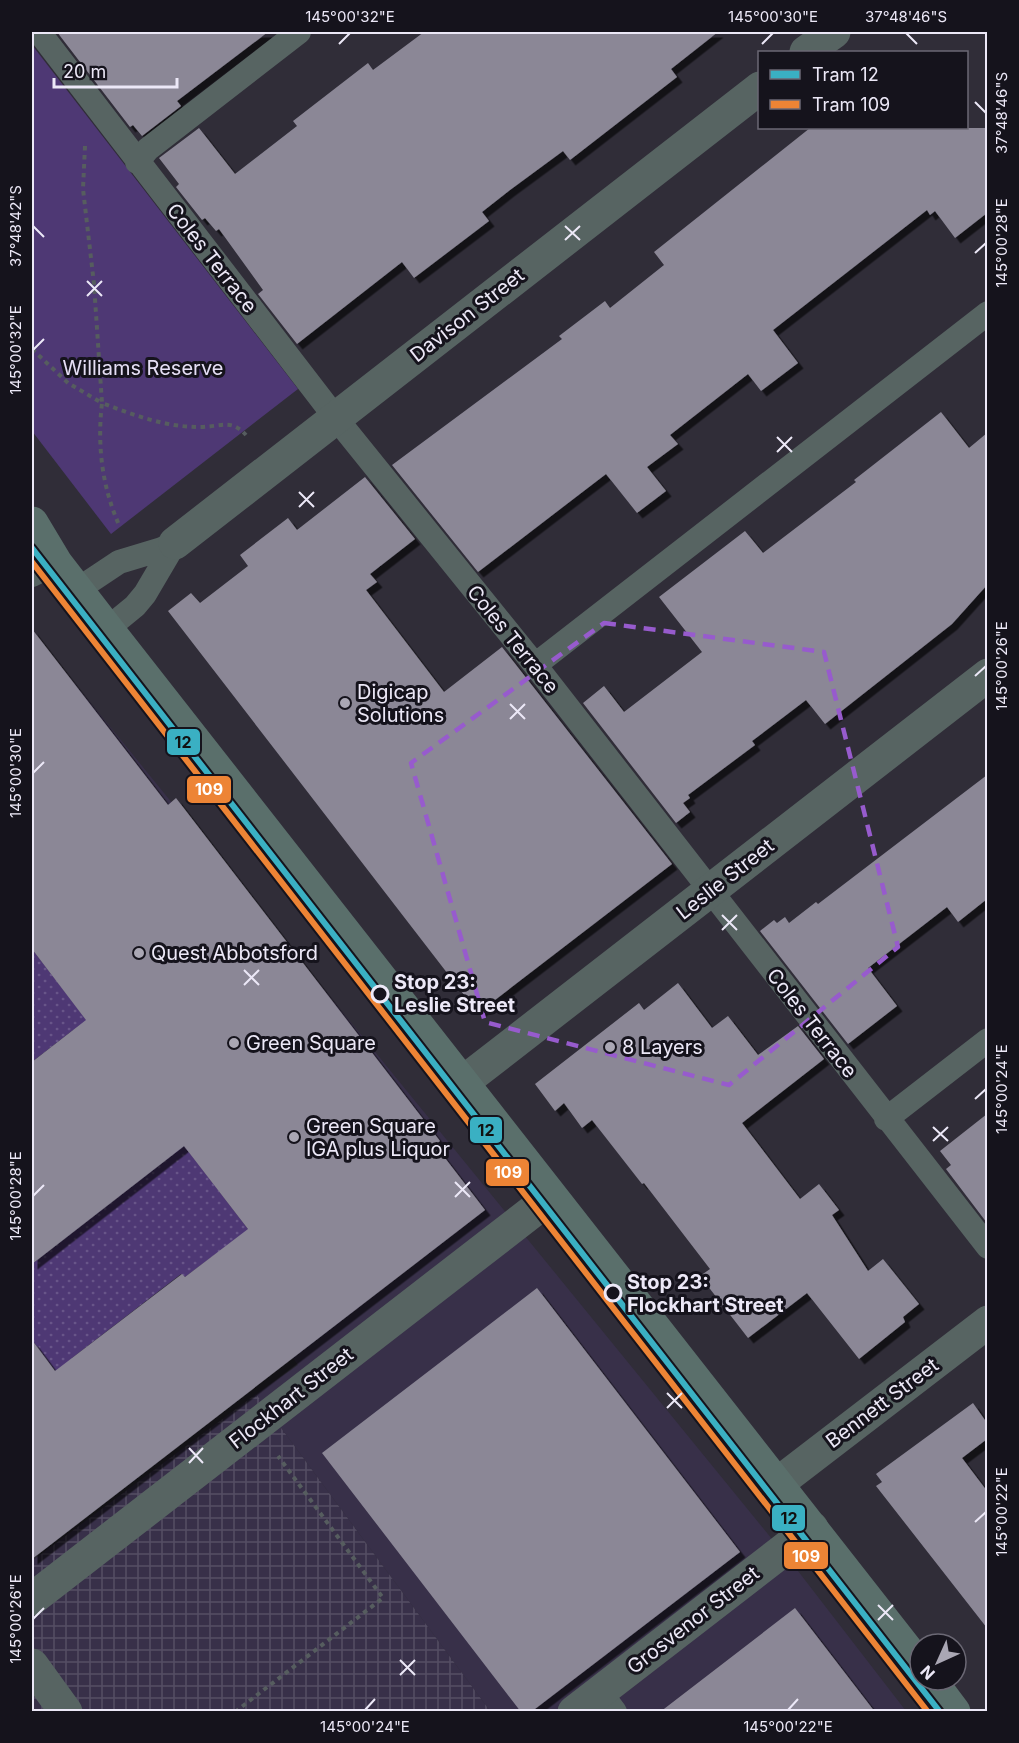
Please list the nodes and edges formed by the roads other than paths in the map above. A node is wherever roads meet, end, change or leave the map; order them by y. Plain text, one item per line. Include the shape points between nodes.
1 (39, 32) edge
2 (299, 32) edge
3 (834, 32) edge
4 (807, 51) edge
5 (758, 89) edge
6 (137, 162) junction
7 (987, 313) edge
8 (335, 417) junction
9 (32, 524) edge
10 (32, 538) edge
11 (175, 543) junction
12 (44, 569) edge
13 (77, 590) junction
14 (106, 629) junction
15 (535, 665) junction
16 (987, 675) edge
17 (709, 891) junction
18 (987, 1040) edge
19 (462, 1083) junction
20 (886, 1119) junction
21 (551, 1197) junction
22 (987, 1247) edge
23 (987, 1322) edge
24 (777, 1484) junction
25 (812, 1528) junction
26 (32, 1599) edge
27 (908, 1652) edge
28 (32, 1665) edge
29 (939, 1692) edge
30 (607, 1702) edge
31 (66, 1712) edge
32 (574, 1712) edge
33 (954, 1712) edge

1 - 6 lane, Coles Terrace
2 - 6 lane via 148,149
3 - 4 street
5 - 8 street, Davison Street
6 - 8 lane, Coles Terrace
7 - 15 lane
8 - 11 street, Davison Street
8 - 15 lane, Coles Terrace
9 - 12 main road
10 - 12 main road
11 - 13 lane, Davison Street via 119,562
11 - 14 lane, Davison Street via 145,594
12 - 13 main road
13 - 14 main road
14 - 19 main road
15 - 17 lane, Coles Terrace
16 - 17 street, Leslie Street
17 - 19 street, Leslie Street
17 - 20 lane, Coles Terrace
18 - 20 lane
19 - 21 main road
20 - 22 lane, Coles Terrace
21 - 24 main road
21 - 26 street, Flockhart Street
23 - 24 street, Bennett Street
24 - 25 main road
25 - 27 main road
25 - 30 street, Grosvenor Street
28 - 31 street
29 - 33 main road
30 - 32 street, Grosvenor Street

